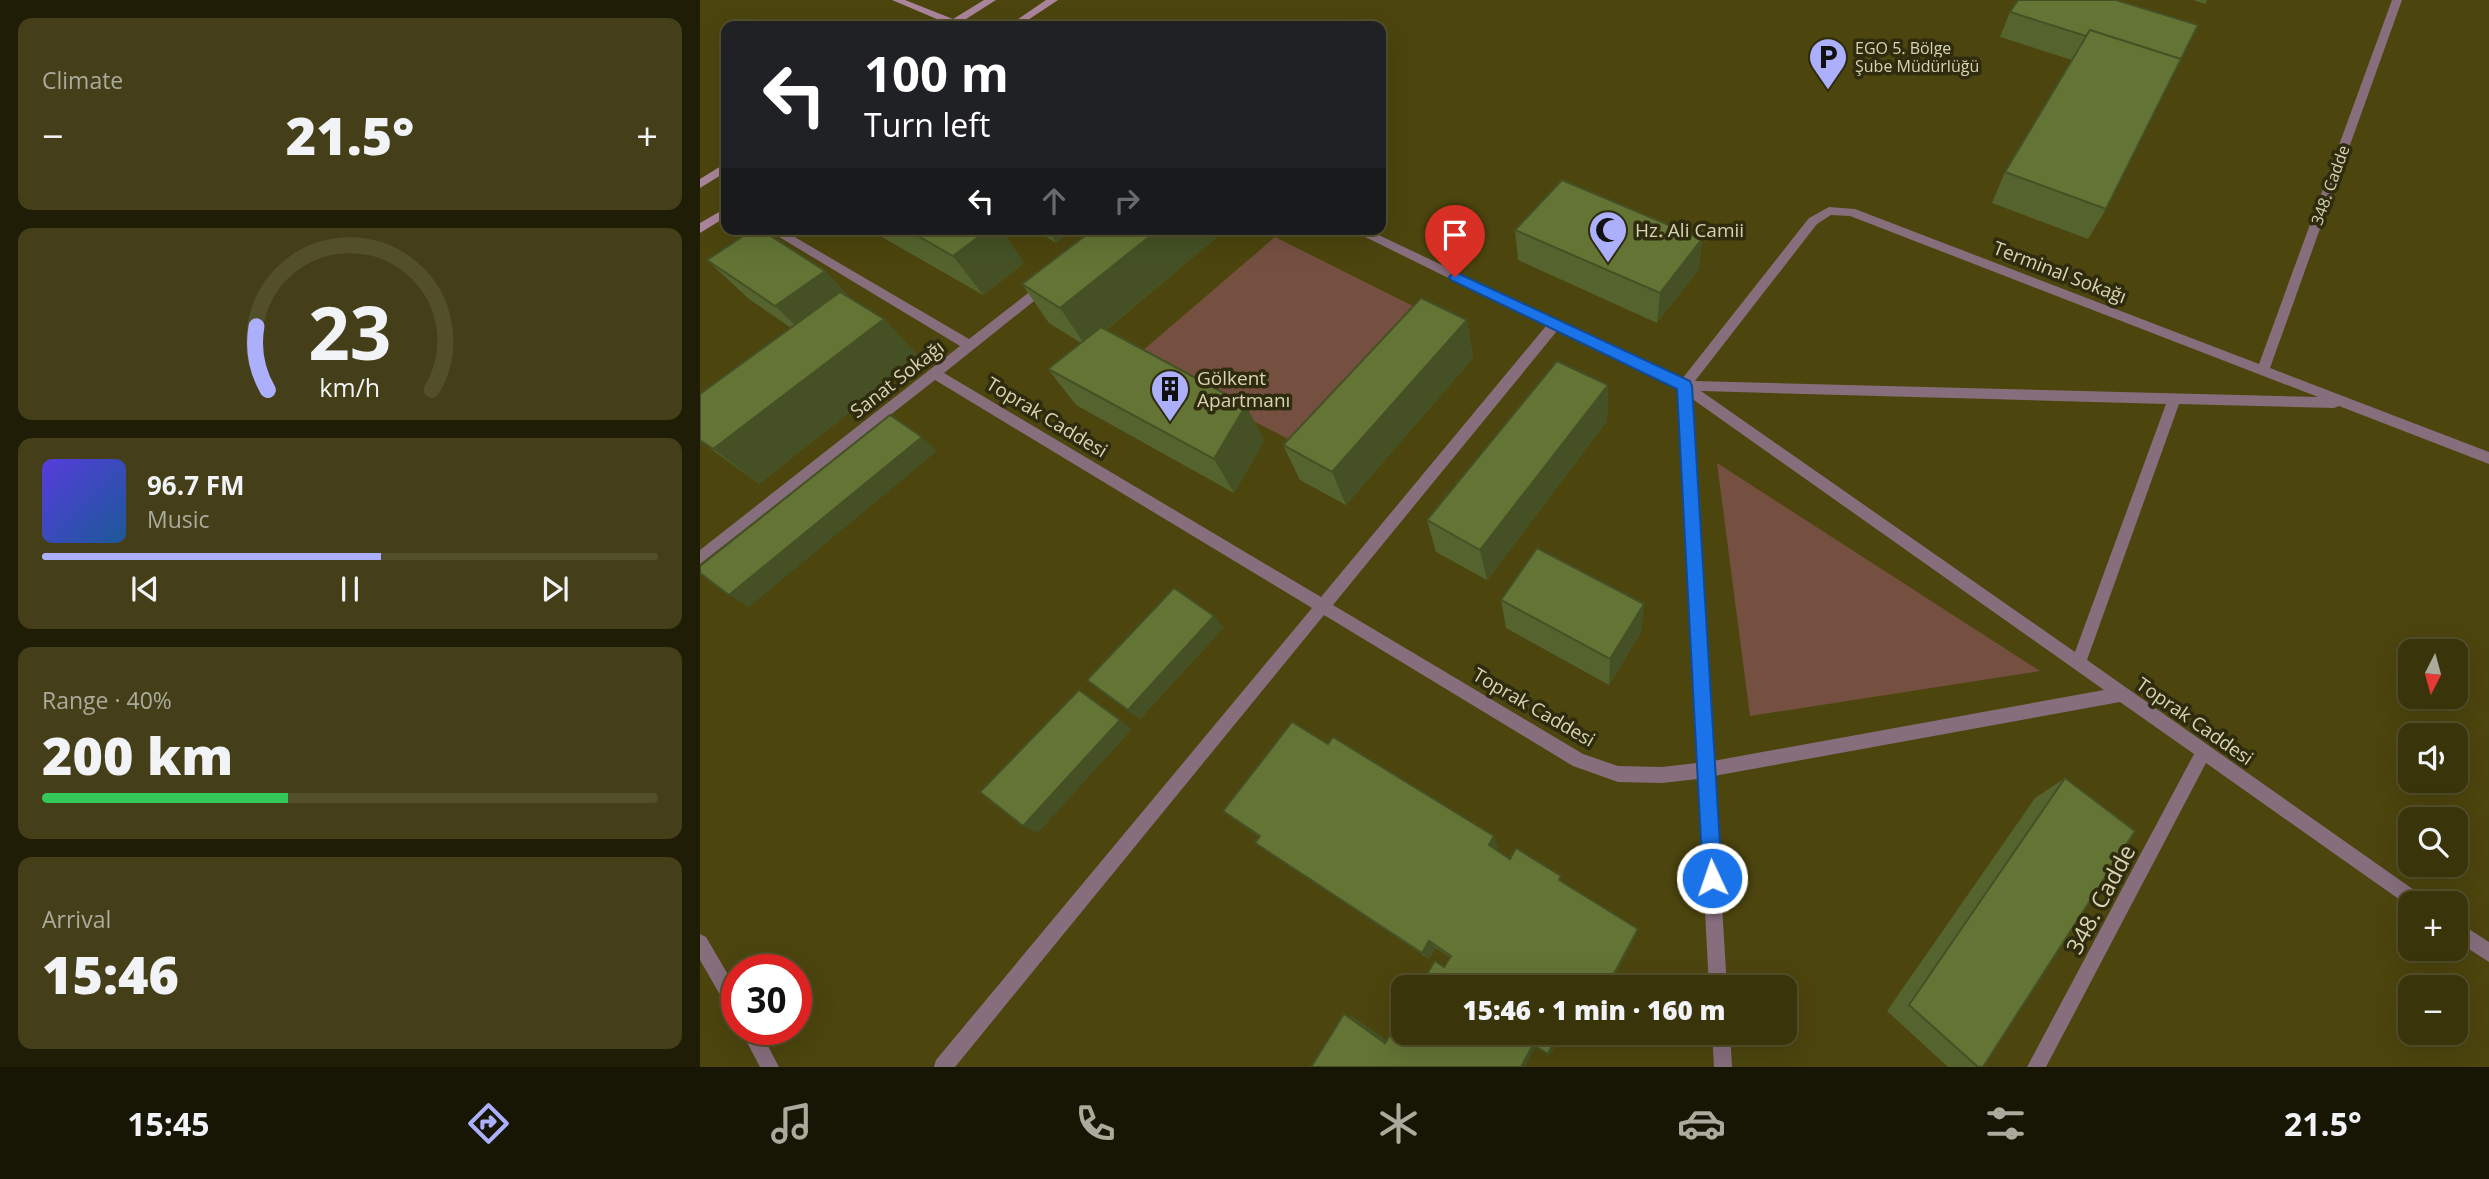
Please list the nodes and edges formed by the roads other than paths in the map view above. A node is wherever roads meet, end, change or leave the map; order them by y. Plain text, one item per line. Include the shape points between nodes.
1 (897, 0) edge
2 (991, 0) edge
3 (1053, 0) edge
4 (2397, 0) edge
5 (942, 21) edge
6 (957, 21) edge
7 (1021, 21) edge
8 (721, 170) edge
9 (700, 184) edge
10 (721, 215) edge
11 (700, 229) edge
12 (782, 235) edge
13 (1368, 235) edge
14 (1054, 279) edge
15 (1555, 324) junction
16 (971, 346) junction
17 (2263, 371) junction
18 (935, 374) junction
19 (1684, 386) junction
20 (2175, 398) junction
21 (2346, 403) junction
22 (2489, 458) edge
23 (700, 558) edge
24 (1321, 606) junction
25 (2078, 663) junction
26 (2122, 694) junction
27 (2203, 752) junction
28 (1706, 770) junction
29 (2401, 891) edge
30 (2468, 938) edge
31 (700, 943) edge
32 (2489, 953) edge
33 (1717, 975) edge
34 (721, 980) edge
35 (758, 1045) edge
36 (1722, 1045) edge
37 (770, 1067) edge
38 (943, 1067) edge
39 (1723, 1067) edge
40 (2036, 1067) edge

1 - 5 main road
2 - 6 main road
3 - 7 main road
4 - 17 street, 348. Cadde
8 - 9 main road
10 - 11 main road
12 - 16 street
13 - 15 street
14 - 16 street, Sanat Sokağı
15 - 19 street
15 - 24 street
16 - 18 street, Sanat Sokağı
17 - 19 street, Terminal Sokağı via 1851,212 1829,211 1813,221
17 - 21 street, Terminal Sokağı
18 - 23 street, Sanat Sokağı
18 - 24 street, Toprak Caddesi
19 - 20 street
19 - 25 street
19 - 28 street
20 - 21 street
20 - 25 street
21 - 22 street, Terminal Sokağı
24 - 28 street, Toprak Caddesi via 1579,760 1618,774
24 - 38 street
25 - 26 street
26 - 27 street, Toprak Caddesi
26 - 28 street, Toprak Caddesi
27 - 29 street, Toprak Caddesi
27 - 40 street, 348. Cadde
28 - 33 street
30 - 32 street
31 - 34 street
35 - 37 street
36 - 39 street

